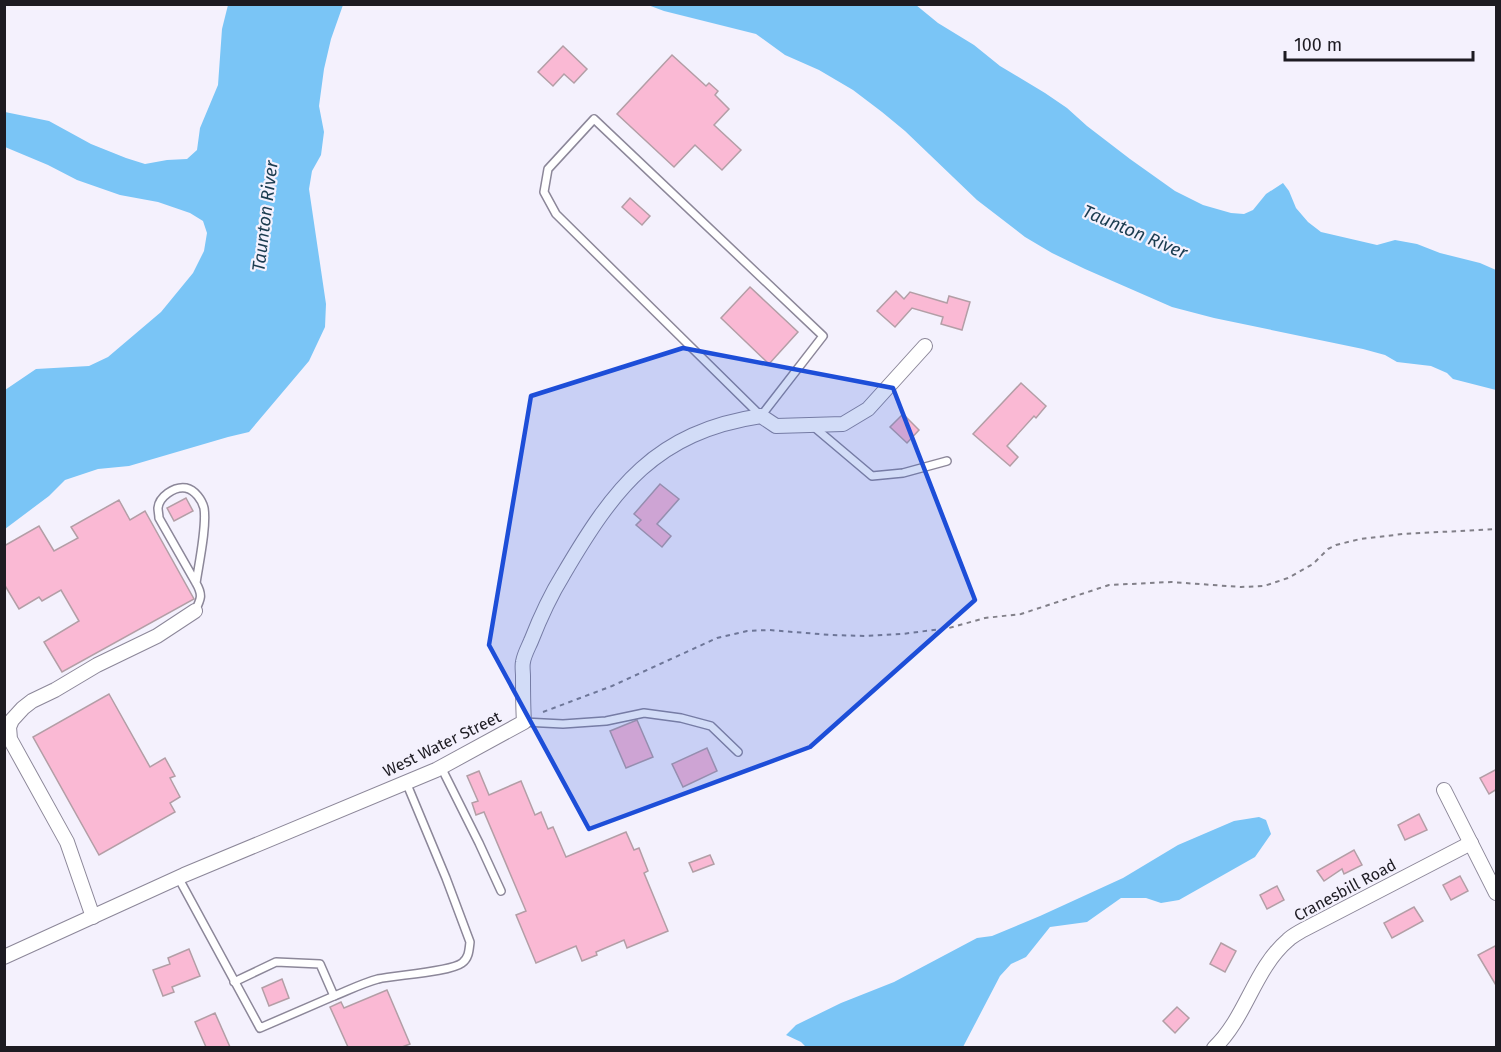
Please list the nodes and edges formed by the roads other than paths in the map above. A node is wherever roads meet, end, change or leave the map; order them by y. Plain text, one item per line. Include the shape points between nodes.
1 (925, 346) dead end
2 (761, 416) junction
3 (812, 425) junction
4 (947, 461) dead end
5 (196, 583) junction
6 (195, 611) joint
7 (524, 722) junction
8 (738, 752) dead end
9 (441, 767) junction
10 (406, 782) junction
11 (1444, 790) dead end
12 (1471, 843) junction
13 (178, 877) junction
14 (501, 891) dead end
15 (1497, 893) edge
16 (93, 917) junction
17 (4, 957) edge
18 (234, 982) junction
19 (334, 996) junction
20 (1214, 1047) edge

1 - 3 street via 868,409 843,424
2 - 2 lane via 556,214 544,192 548,169 594,119 823,336
2 - 3 street via 776,426
2 - 7 street, West Water Street via 722,424 680,441 646,464 618,492 546,605 522,663
3 - 4 lane via 872,476
5 - 5 lane via 159,518 158,507 173,490 186,488 196,494 203,506 205,520
5 - 6 lane via 200,600
6 - 16 street via 157,636 32,701 9,727 10,739 68,842
7 - 8 lane via 606,721 644,713 681,718 711,726
7 - 9 street, West Water Street
9 - 10 street, West Water Street
9 - 14 lane
10 - 13 street, West Water Street
10 - 19 lane via 470,942 469,952 455,966 363,983
11 - 12 street
12 - 15 street
12 - 20 street, Cranesbill Road via 1288,940 1273,956 1226,1035
13 - 16 street, West Water Street
13 - 18 lane
16 - 17 street, West Water Street
18 - 19 lane via 276,962 320,964
18 - 19 lane via 260,1028

